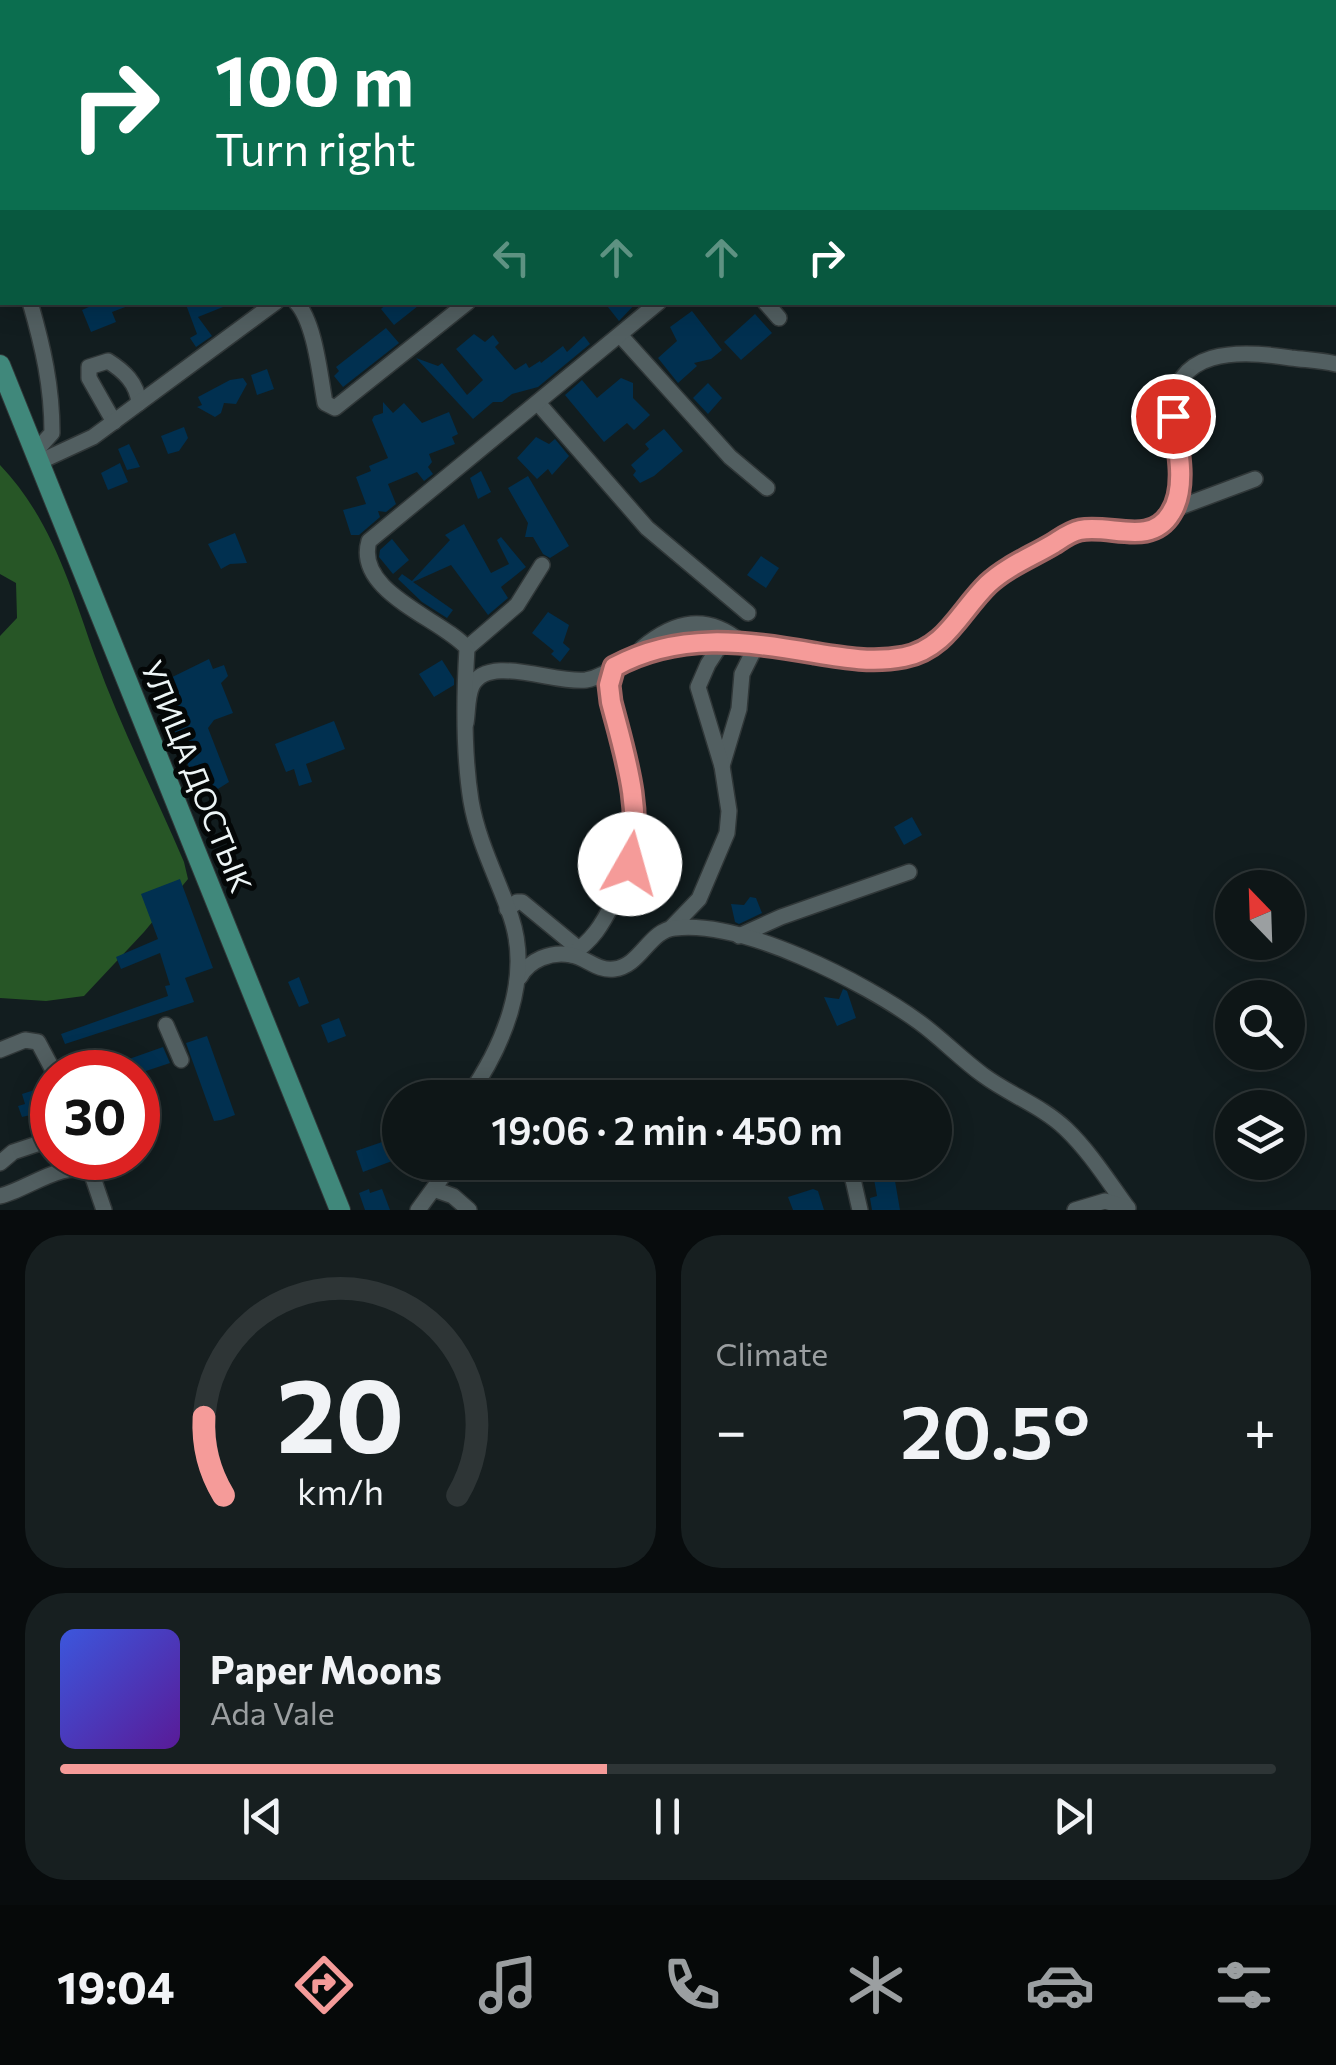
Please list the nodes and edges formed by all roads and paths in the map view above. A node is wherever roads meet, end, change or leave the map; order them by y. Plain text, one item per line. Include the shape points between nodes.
1 (31, 305) edge
2 (272, 305) edge
3 (299, 305) edge
4 (464, 305) edge
5 (655, 305) edge
6 (767, 305) edge
7 (778, 318) dead end
8 (620, 335) junction
9 (1336, 364) edge
10 (0, 365) edge
11 (139, 403) junction
12 (538, 403) junction
13 (114, 422) junction
14 (43, 456) junction
15 (1255, 478) dead end
16 (767, 488) dead end
17 (1172, 510) junction
18 (542, 565) dead end
19 (748, 612) dead end
20 (723, 641) junction
21 (749, 643) junction
22 (467, 648) junction
23 (620, 664) junction
24 (470, 674) junction
25 (722, 766) junction
26 (909, 872) dead end
27 (508, 909) junction
28 (670, 928) junction
29 (739, 936) junction
30 (575, 952) junction
31 (516, 984) junction
32 (166, 1025) dead end
33 (0, 1050) edge
34 (42, 1050) edge
35 (180, 1060) dead end
36 (477, 1080) edge
37 (30, 1147) edge
38 (0, 1163) edge
39 (41, 1180) edge
40 (90, 1180) edge
41 (441, 1180) edge
42 (852, 1180) edge
43 (436, 1190) junction
44 (0, 1196) edge
45 (1129, 1209) edge
46 (104, 1210) edge
47 (340, 1210) edge
48 (418, 1210) edge
49 (469, 1210) edge
50 (860, 1210) edge
51 (1076, 1210) edge

1 - 14 street via 49,374 52,432
2 - 11 street
3 - 4 street via 326,403 334,408
5 - 8 street
6 - 7 street
8 - 12 street
8 - 16 street
9 - 17 street via 1240,352 1206,358 1194,368 1174,400 1180,471
10 - 14 main road, УЛИЦА ДОСТЫК
11 - 13 street
11 - 13 street via 120,369 108,361 90,368
12 - 19 street via 647,528
12 - 22 street via 367,548 377,579
13 - 14 street
14 - 47 main road, УЛИЦА ДОСТЫК
15 - 17 street
17 - 21 street via 1155,529 1068,535 987,585 924,651 864,661
18 - 22 street via 517,606
20 - 21 street
20 - 23 street via 676,644
20 - 25 street via 698,688
21 - 23 street via 707,622 688,624
21 - 25 street
22 - 24 street
23 - 24 street via 585,680 495,670
23 - 30 street via 609,685 636,838 598,934
24 - 27 street via 470,799
25 - 28 street via 728,834 699,899
26 - 29 street
27 - 30 street via 522,902
27 - 31 street
28 - 29 street
28 - 30 street via 616,969 599,968
29 - 45 street via 798,953 919,1022 1066,1129
30 - 31 street via 530,962
31 - 36 street via 502,1036
32 - 35 street
33 - 34 street via 26,1040
37 - 38 street
39 - 44 street
40 - 46 street
41 - 43 street
42 - 50 street
43 - 48 street
43 - 49 street
45 - 51 street via 1106,1201

